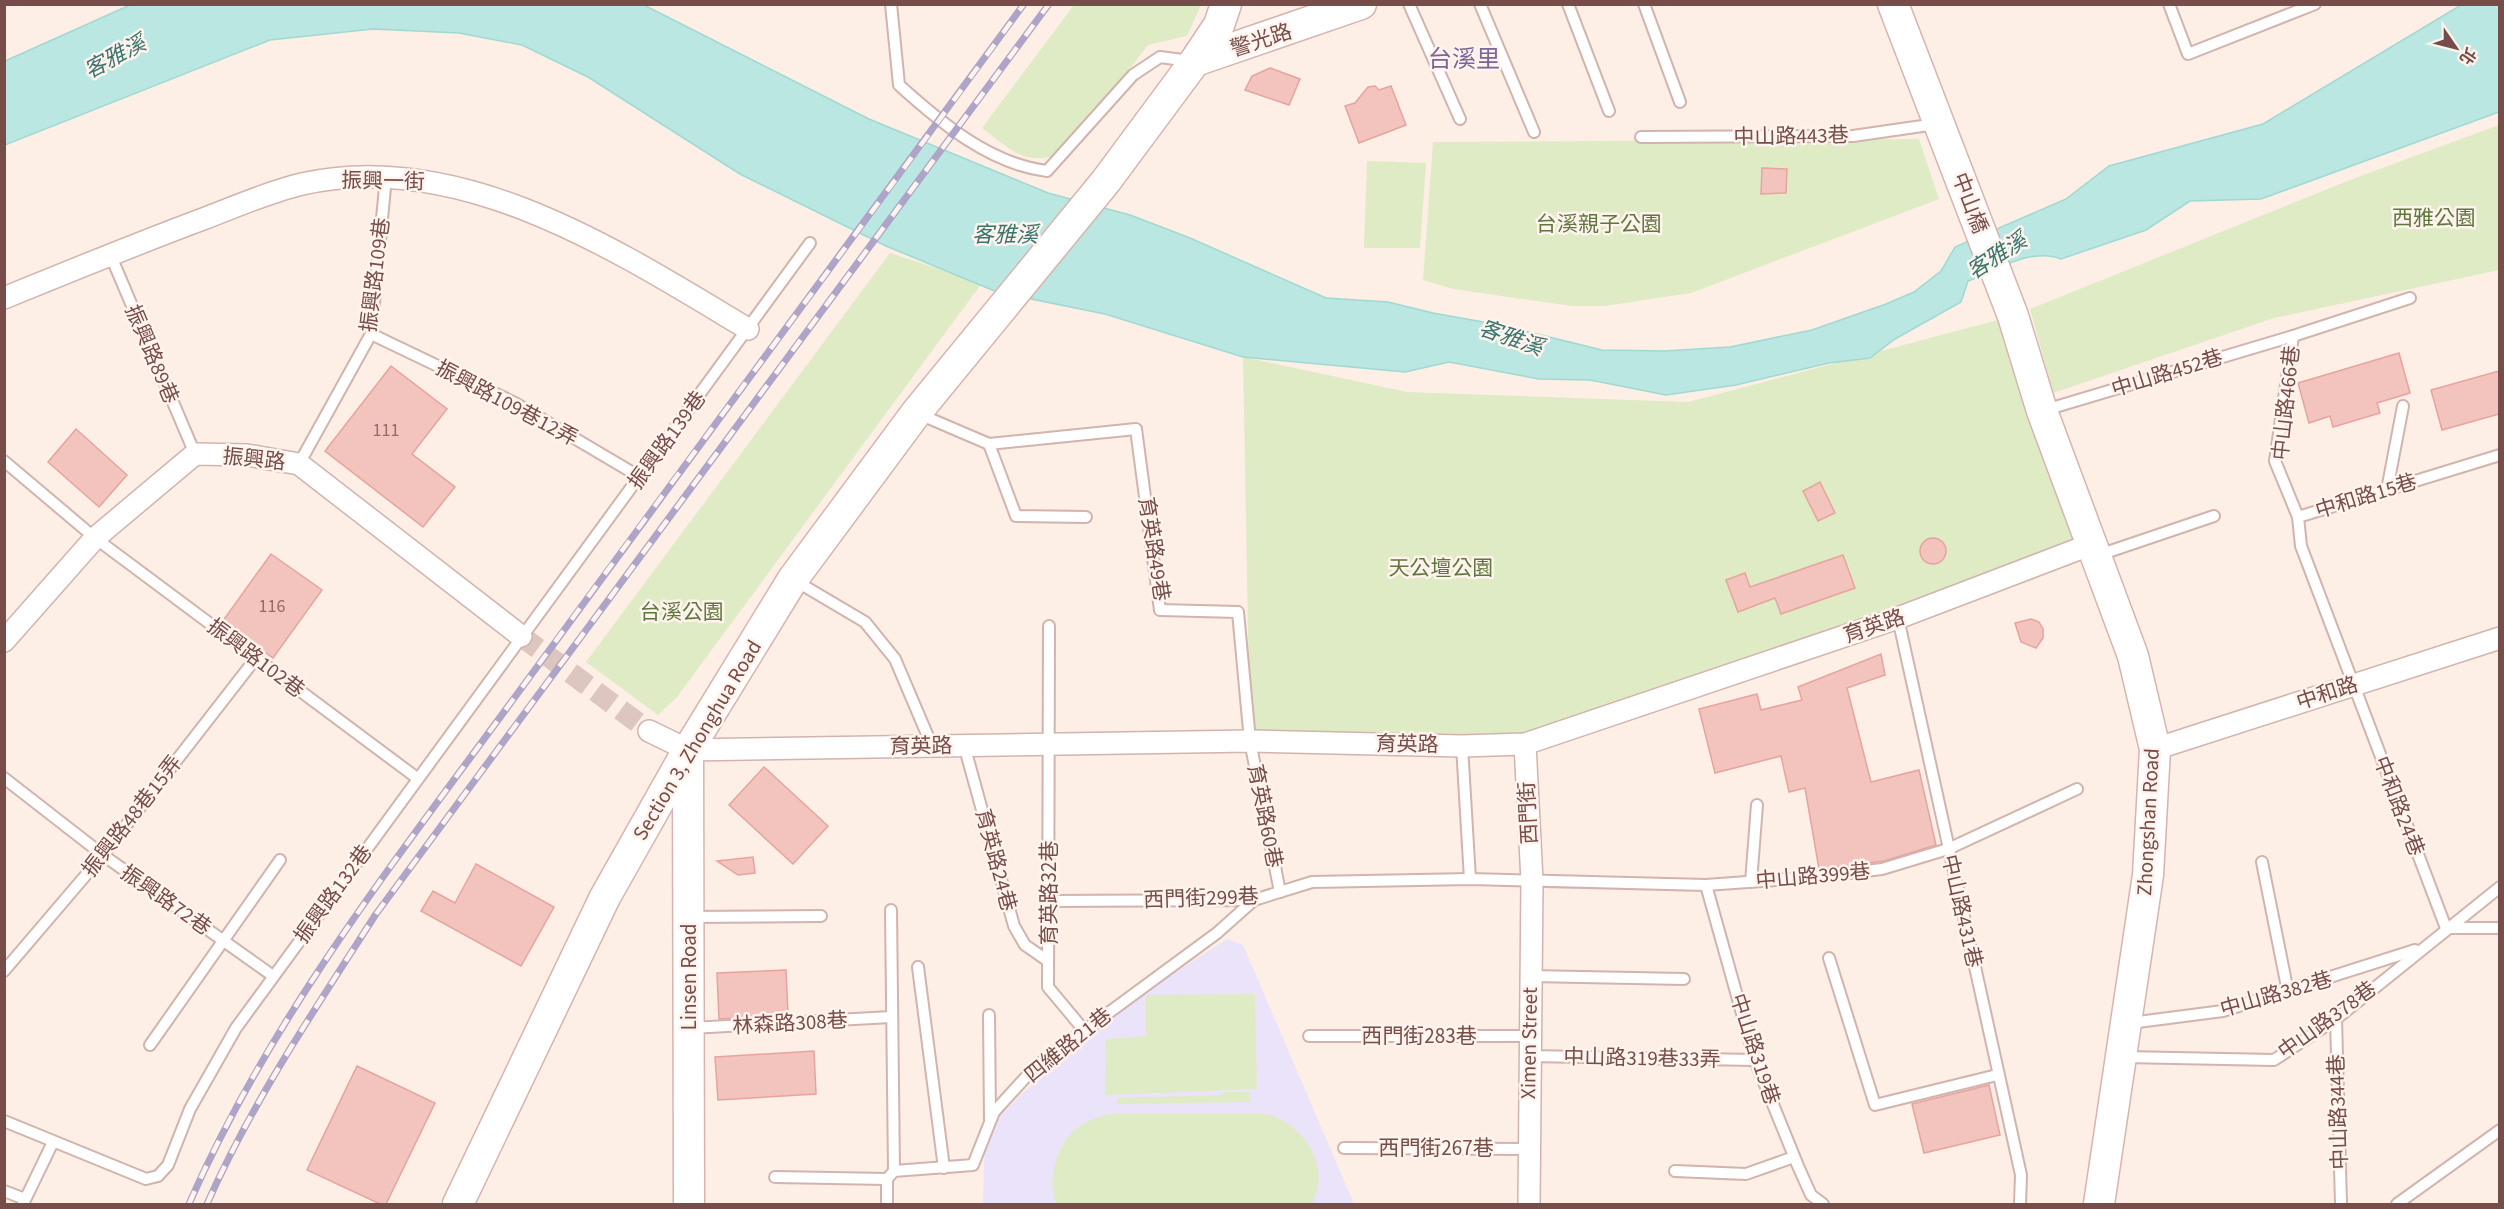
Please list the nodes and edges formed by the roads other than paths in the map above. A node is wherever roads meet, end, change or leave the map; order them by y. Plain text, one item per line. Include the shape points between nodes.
1 (891, 4) edge
2 (1226, 4) edge
3 (1361, 4) edge
4 (1409, 4) edge
5 (1480, 4) edge
6 (1568, 4) edge
7 (1644, 4) edge
8 (1893, 4) edge
9 (2169, 4) edge
10 (2315, 4) edge
11 (1195, 62) junction
12 (1680, 102) dead end
13 (1609, 111) dead end
14 (1460, 119) dead end
15 (1940, 124) junction
16 (1534, 132) dead end
17 (1641, 137) dead end
18 (386, 177) junction
19 (810, 243) dead end
20 (110, 254) junction
21 (4, 298) edge
22 (2410, 298) dead end
23 (2013, 316) joint
24 (748, 329) junction
25 (371, 334) junction
26 (2293, 336) junction
27 (2403, 406) dead end
28 (2042, 411) junction
29 (916, 413) junction
30 (989, 444) junction
31 (195, 454) junction
32 (2499, 455) edge
33 (4, 461) edge
34 (299, 464) junction
35 (640, 477) junction
36 (2387, 490) junction
37 (2214, 516) dead end
38 (1086, 517) dead end
39 (2298, 517) junction
40 (95, 538) junction
41 (2094, 550) junction
42 (793, 579) junction
43 (1898, 618) junction
44 (1049, 626) dead end
45 (521, 636) junction
46 (2499, 638) edge
47 (4, 641) edge
48 (256, 658) junction
49 (2352, 685) junction
50 (649, 731) tunnel mouth
51 (1250, 741) junction
52 (1050, 744) junction
53 (1525, 744) junction
54 (964, 745) junction
55 (932, 746) junction
56 (1462, 746) junction
57 (2155, 749) junction
58 (688, 750) junction
59 (4, 778) edge
60 (417, 778) junction
61 (2077, 789) dead end
62 (1757, 805) dead end
63 (641, 833) junction
64 (688, 834) junction
65 (1948, 849) junction
66 (103, 855) junction
67 (280, 860) dead end
68 (2262, 862) dead end
69 (1470, 879) junction
70 (1532, 882) junction
71 (1751, 882) junction
72 (1706, 885) junction
73 (2499, 887) edge
74 (1280, 892) junction
75 (1254, 900) junction
76 (1048, 901) junction
77 (891, 910) dead end
78 (821, 916) dead end
79 (688, 917) junction
80 (2446, 928) junction
81 (2499, 928) edge
82 (223, 941) junction
83 (2422, 947) junction
84 (1829, 958) dead end
85 (1048, 961) junction
86 (918, 967) dead end
87 (4, 971) edge
88 (273, 976) junction
89 (1530, 976) junction
90 (1684, 979) dead end
91 (2288, 992) junction
92 (988, 1015) dead end
93 (891, 1017) junction
94 (2336, 1019) junction
95 (2126, 1024) junction
96 (689, 1028) junction
97 (1083, 1029) junction
98 (1309, 1036) dead end
99 (150, 1045) dead end
100 (1528, 1046) junction
101 (2121, 1057) junction
102 (1755, 1060) junction
103 (1997, 1075) junction
104 (990, 1119) junction
105 (4, 1120) edge
106 (2499, 1130) edge
107 (53, 1142) junction
108 (1344, 1148) dead end
109 (1528, 1149) junction
110 (1794, 1157) junction
111 (944, 1168) junction
112 (1675, 1171) dead end
113 (890, 1175) junction
114 (775, 1177) dead end
115 (4, 1191) edge
116 (24, 1202) edge
117 (458, 1204) edge
118 (689, 1204) edge
119 (887, 1204) edge
120 (1529, 1204) edge
121 (1823, 1204) edge
122 (2020, 1204) edge
123 (2099, 1204) edge
124 (2341, 1204) edge
125 (2397, 1204) edge

1 - 11 lane via 899,86 983,150 1027,169 1047,171 1133,75 1160,57
2 - 11 street via 1219,25
3 - 11 street, 警光路
4 - 14 lane
5 - 16 lane
6 - 13 lane
7 - 12 lane
8 - 15 street
9 - 10 lane via 2188,54
11 - 29 street, Section 3, Zhonghua Road via 1106,181
15 - 17 lane, 中山路443巷 via 1853,136
15 - 23 street, 中山橋
18 - 20 street, 振興一街 via 302,184
18 - 24 street, 振興一街 via 432,181 535,214 604,244
18 - 25 lane, 振興路109巷
19 - 24 lane, 振興路139巷
20 - 21 street, 振興一街
20 - 31 lane, 振興路89巷
22 - 26 lane, 中山路466巷
23 - 28 street, Zhongshan Road
24 - 35 lane, 振興路139巷
25 - 34 lane, 振興路109巷
25 - 35 lane, 振興路109巷12弄 via 515,403
26 - 28 lane, 中山路452巷
26 - 39 lane, 中山路466巷 via 2275,461
27 - 36 lane
28 - 41 street, Zhongshan Road
29 - 30 lane
29 - 42 street, Section 3, Zhonghua Road
30 - 38 lane via 1016,516
30 - 51 lane, 育英路49巷 via 1136,429 1160,610 1238,612
31 - 34 street, 振興路 via 247,455
31 - 40 street, 振興路
32 - 36 lane, 中和路15巷
33 - 40 lane, 振興路102巷
34 - 45 street, 振興路
35 - 45 lane, 振興路139巷
36 - 39 lane, 中和路15巷
37 - 41 lane
39 - 49 lane, 中和路15巷 via 2301,546
40 - 47 street, 振興路
40 - 48 lane, 振興路102巷
41 - 43 street, 育英路
41 - 57 street, Zhongshan Road via 2133,656
42 - 55 lane via 865,622 895,659
42 - 58 street, Section 3, Zhonghua Road
43 - 53 street, 育英路
43 - 65 lane, 中山路431巷
44 - 52 lane, 育英路32巷
45 - 60 lane, 振興路132巷
46 - 49 street, 中和路
48 - 60 lane, 振興路102巷
48 - 66 lane, 振興路48巷15弄
49 - 57 street, 中和路
49 - 80 lane, 中和路24巷
50 - 58 street
51 - 52 street, 育英路
51 - 56 street, 育英路
51 - 74 lane, 育英路60巷
52 - 54 street, 育英路
52 - 76 lane, 育英路32巷
53 - 56 street, 育英路
53 - 70 street, 西門街
54 - 55 street, 育英路
54 - 85 lane, 育英路24巷 via 1014,926 1025,945
55 - 58 street, 育英路
56 - 69 lane
57 - 95 street, Zhongshan Road via 2148,875
58 - 63 street, Section 3, Zhonghua Road
58 - 64 street, Linsen Road
59 - 66 lane, 振興路72巷
60 - 88 lane, 振興路132巷
61 - 65 lane, 中山路399巷
62 - 71 lane
63 - 64 street via 661,815 672,814
63 - 117 street, Section 3, Zhonghua Road via 605,897
64 - 79 street, Linsen Road
65 - 71 lane, 中山路399巷 via 1882,869
65 - 103 lane, 中山路431巷
66 - 82 lane, 振興路72巷
66 - 87 lane, 振興路48巷15弄
67 - 82 lane
68 - 91 lane
69 - 70 lane, 西門街299巷
69 - 74 lane, 西門街299巷 via 1311,882
70 - 72 lane, 中山路399巷
70 - 89 street, Ximen Street
71 - 72 lane, 中山路399巷
72 - 102 lane, 中山路319巷
73 - 80 lane, 中山路378巷
74 - 75 lane, 西門街299巷
75 - 76 lane, 西門街299巷
75 - 97 lane, 四維路21巷 via 1217,933
76 - 85 lane, 育英路32巷
77 - 93 lane
78 - 79 lane
79 - 96 street, Linsen Road
80 - 81 lane
80 - 83 lane, 中山路378巷
82 - 88 lane, 振興路72巷
82 - 99 lane
83 - 91 lane, 中山路382巷
83 - 94 lane, 中山路378巷
84 - 103 lane via 1875,1105
85 - 97 lane, 育英路32巷 via 1048,987
86 - 111 lane
88 - 107 lane, 振興路132巷 via 214,1064 190,1108 168,1165 158,1176 146,1179
89 - 90 lane
89 - 100 street, Ximen Street
91 - 95 lane, 中山路382巷 via 2223,1011
92 - 104 lane
93 - 96 lane, 林森路308巷
93 - 113 lane
94 - 101 lane, 中山路378巷 via 2274,1060
94 - 124 lane, 中山路344巷
95 - 101 street, Zhongshan Road
96 - 118 street, Linsen Road
97 - 104 lane, 四維路21巷 via 1035,1067
98 - 100 lane, 西門街283巷
100 - 102 lane, 中山路319巷33弄
100 - 109 street, Ximen Street
101 - 123 street, Zhongshan Road
102 - 110 lane, 中山路319巷
103 - 122 lane, 中山路431巷 via 2021,1175
104 - 111 lane, 四維路21巷 via 973,1165
105 - 107 lane
106 - 125 lane
107 - 116 lane
108 - 109 lane, 西門街267巷
109 - 120 street, Ximen Street
110 - 112 lane via 1746,1174
110 - 121 lane, 中山路319巷 via 1811,1195
111 - 113 lane, 四維路21巷
113 - 114 lane, 四維路21巷
113 - 119 lane
115 - 116 lane

